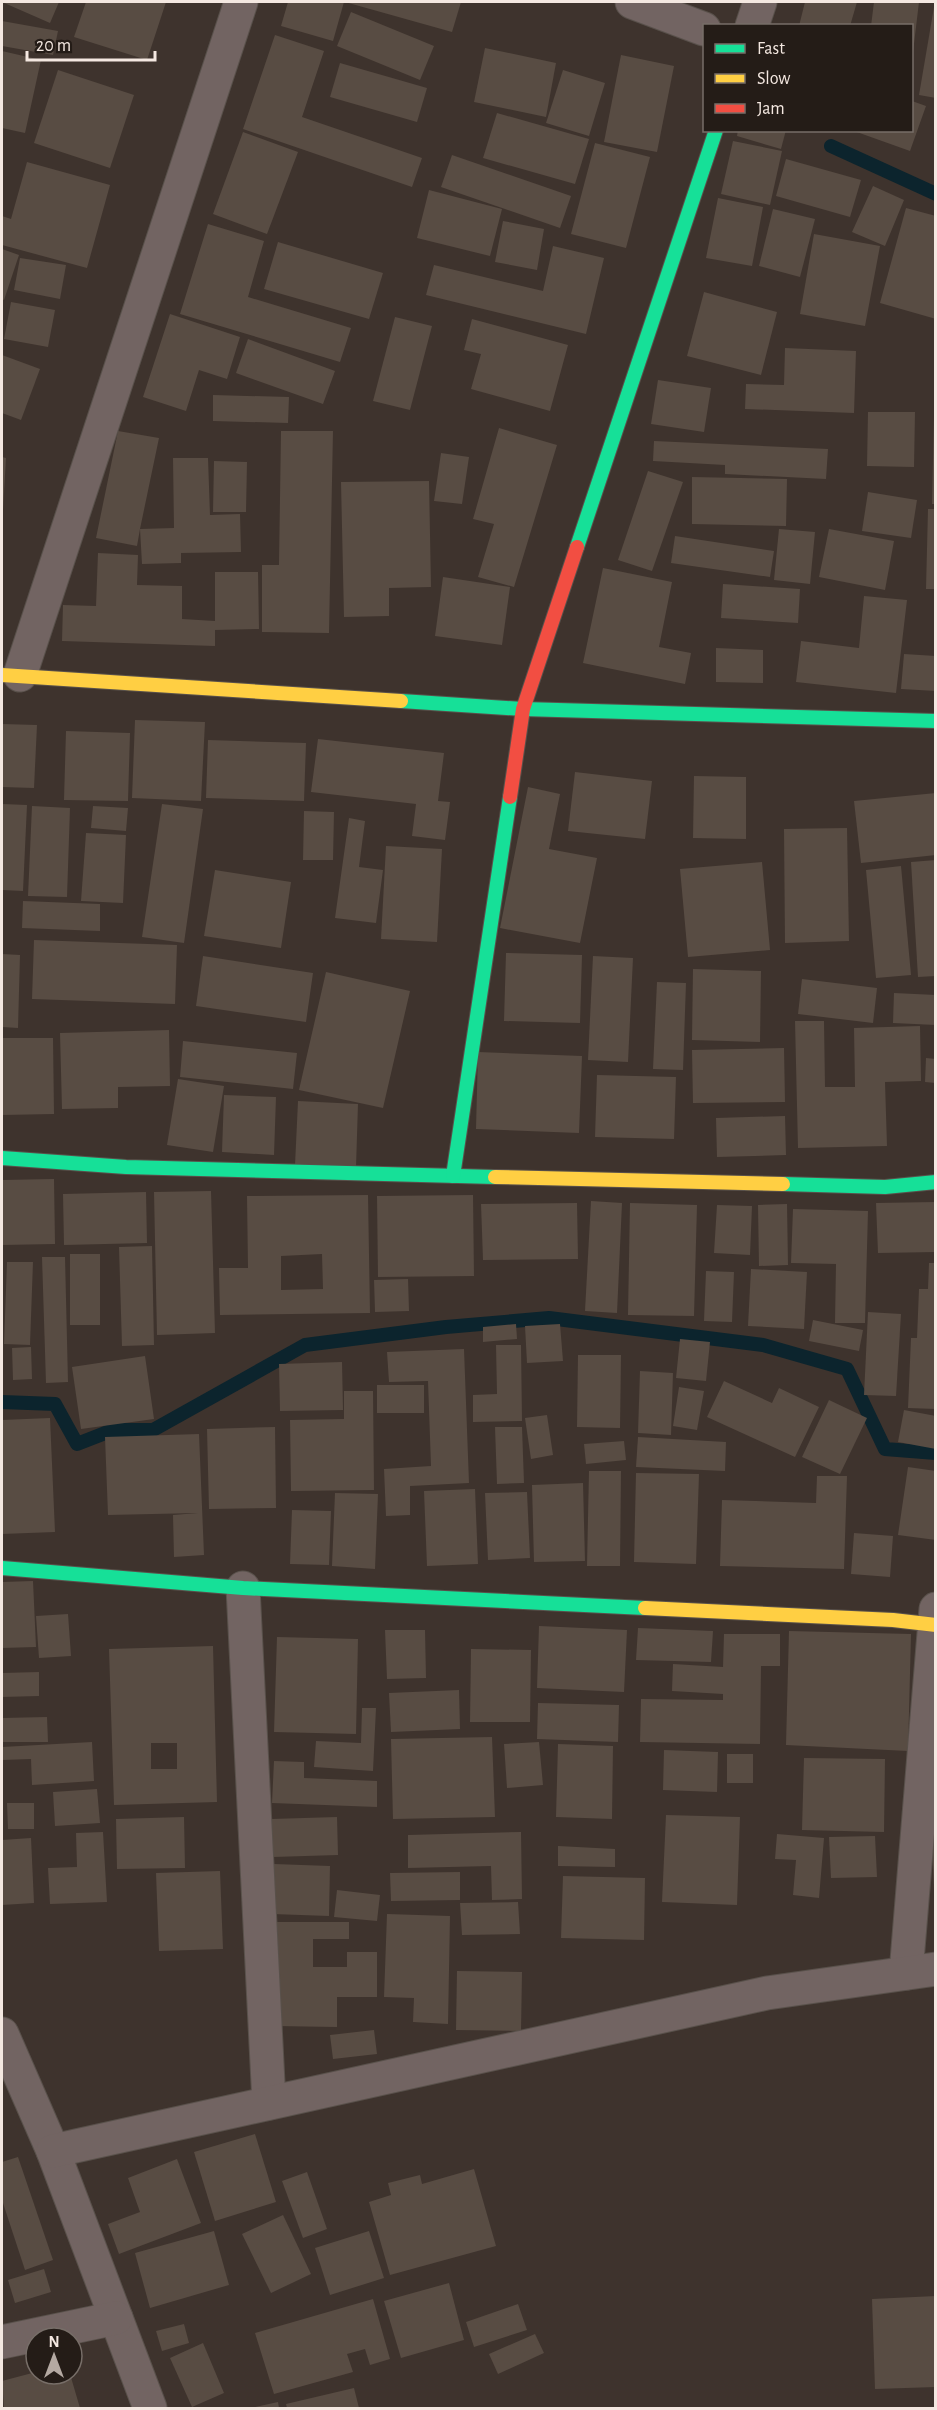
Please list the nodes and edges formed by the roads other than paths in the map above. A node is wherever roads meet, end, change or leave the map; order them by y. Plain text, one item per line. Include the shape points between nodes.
1 (241, 2) edge
2 (632, 2) edge
3 (760, 2) edge
4 (753, 24) edge
5 (703, 29) edge
6 (715, 132) edge
7 (11, 675) edge
8 (523, 709) junction
9 (936, 721) edge
10 (2, 1158) edge
11 (453, 1176) junction
12 (936, 1182) edge
13 (2, 1568) edge
14 (243, 1588) junction
15 (934, 1620) edge
16 (921, 1971) edge
17 (2, 2034) edge
18 (269, 2103) junction
19 (53, 2151) junction
20 (116, 2318) junction
21 (2, 2342) edge
22 (150, 2409) edge

1 - 7 street
2 - 5 street
3 - 4 street
6 - 8 street
7 - 8 street
8 - 9 street
8 - 11 street
10 - 11 street via 126,1167
11 - 12 street via 885,1187
13 - 14 street
14 - 15 street
14 - 18 street
15 - 16 street
16 - 18 street via 767,1992
17 - 19 street
18 - 19 street
19 - 20 street
20 - 21 street
20 - 22 street

